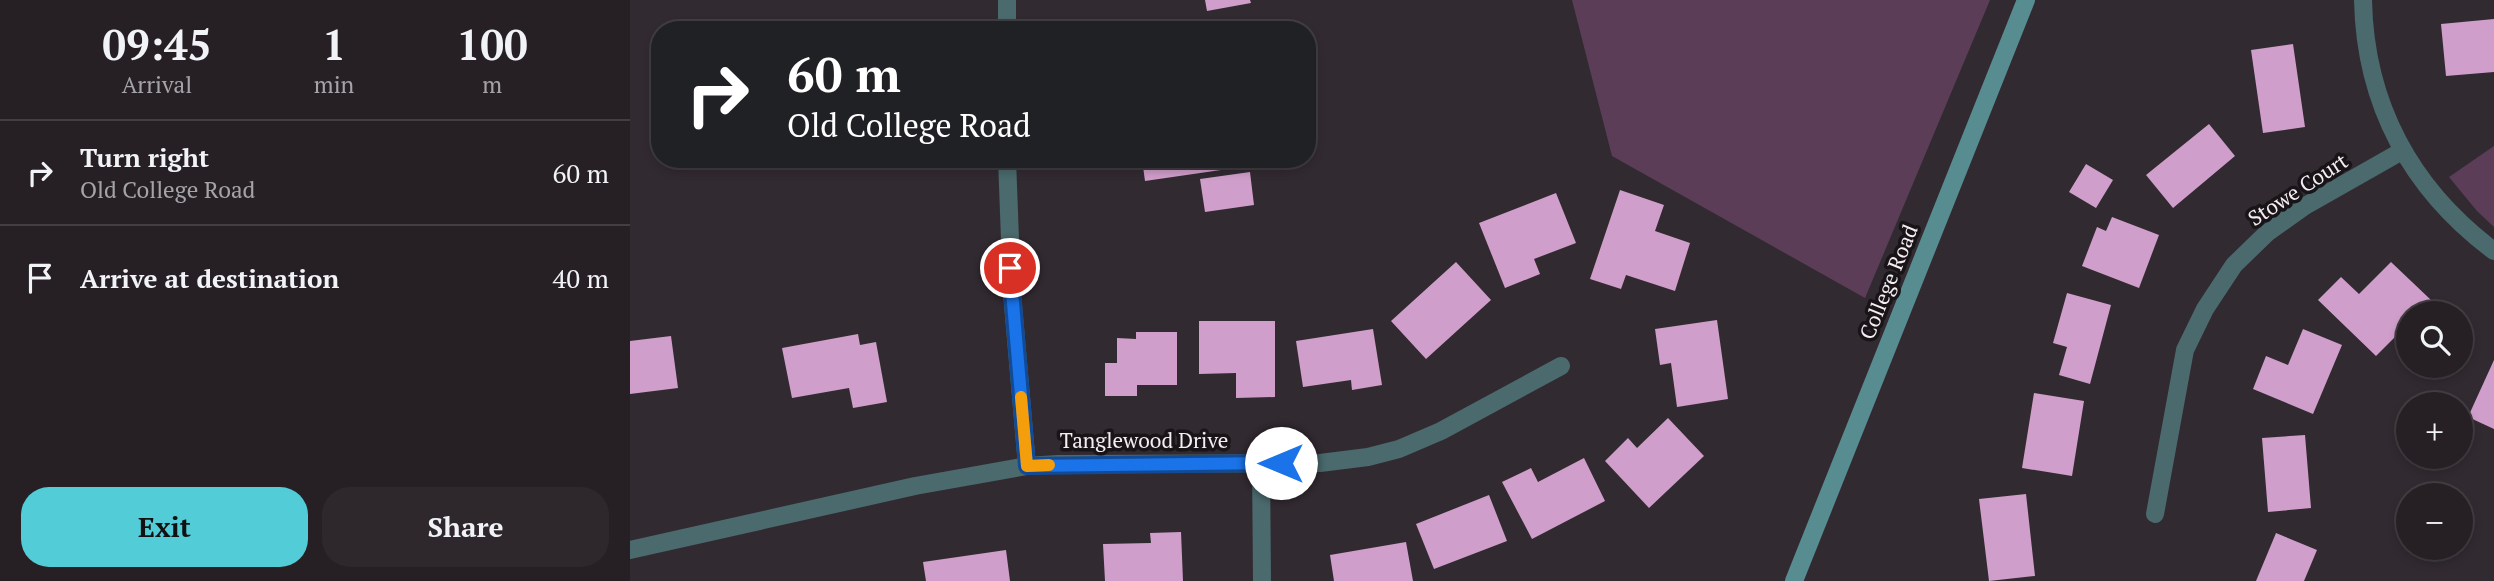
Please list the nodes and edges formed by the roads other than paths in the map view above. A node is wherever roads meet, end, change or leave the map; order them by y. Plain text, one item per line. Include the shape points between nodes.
1 (1007, 0) edge
2 (2026, 0) edge
3 (2363, 0) edge
4 (1007, 21) edge
5 (2402, 151) junction
6 (1006, 168) edge
7 (2494, 251) edge
8 (1561, 366) dead end
9 (1261, 463) junction
10 (1027, 466) junction
11 (2155, 514) dead end
12 (630, 550) edge
13 (1262, 581) edge
14 (1794, 581) edge

1 - 4 street
2 - 14 main road, College Road
3 - 5 street via 2372,73
5 - 7 street via 2448,212
5 - 11 street, Stowe Court via 2305,206 2267,233 2234,265 2185,350
6 - 10 street
8 - 9 street, Tanglewood Drive via 1399,449 1320,463
9 - 10 street, Tanglewood Drive
9 - 13 street
10 - 12 street, Tanglewood Drive via 915,486

